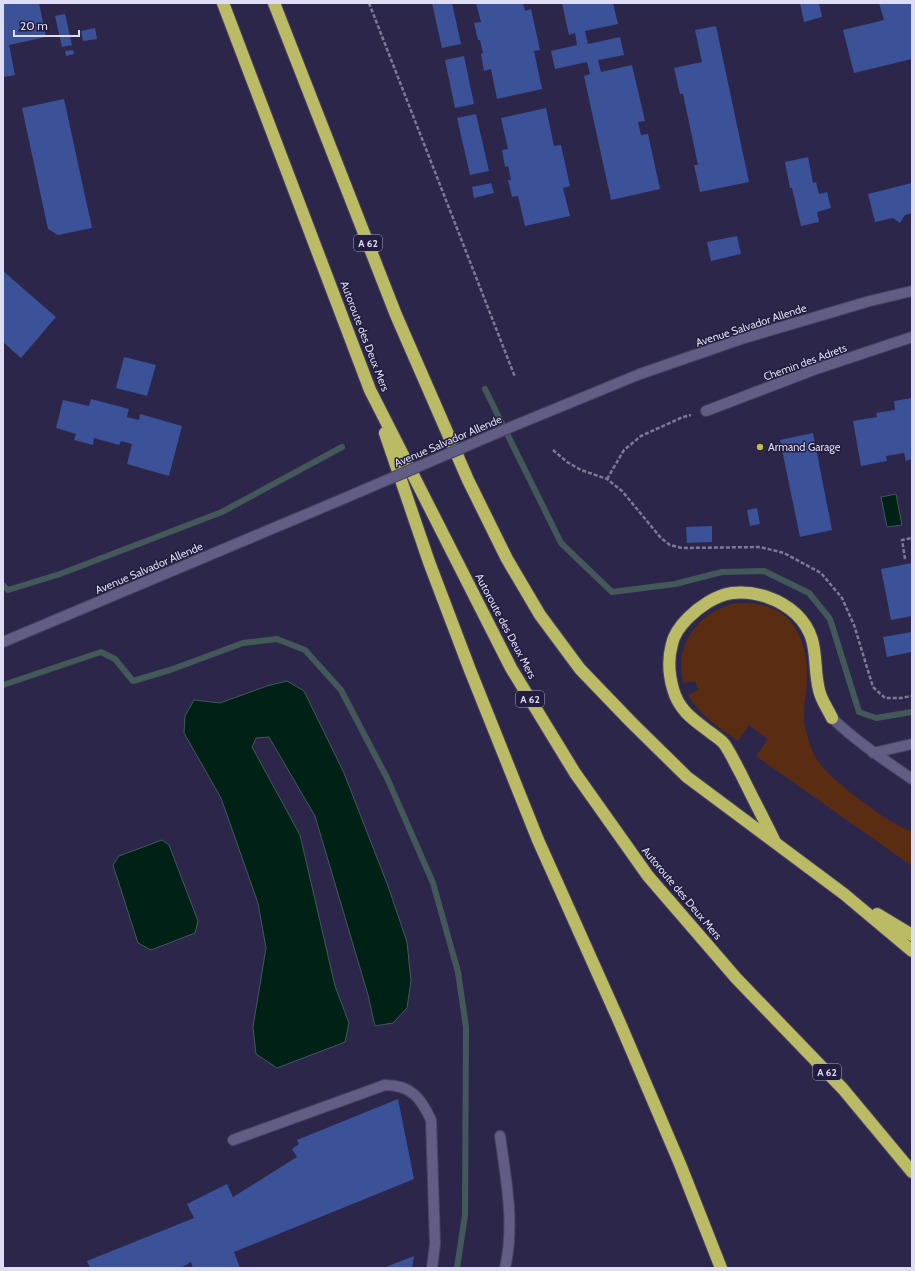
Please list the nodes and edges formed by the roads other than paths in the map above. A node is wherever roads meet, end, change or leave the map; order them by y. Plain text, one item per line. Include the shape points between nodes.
1 (223, 3) edge
2 (274, 3) edge
3 (912, 291) edge
4 (912, 337) edge
5 (370, 390) junction
6 (706, 411) road end
7 (3, 642) edge
8 (832, 718) joint
9 (912, 744) edge
10 (873, 753) junction
11 (912, 779) edge
12 (777, 844) junction
13 (844, 894) junction
14 (912, 935) edge
15 (912, 951) edge
16 (500, 1136) dead end
17 (233, 1140) dead end
18 (912, 1172) edge
19 (432, 1268) edge
20 (505, 1268) edge
21 (721, 1268) edge

1 - 5 highway, Autoroute des Deux Mers / A 62
2 - 12 highway, A 62 via 396,315 468,480 525,590 580,669 631,722 687,777
3 - 7 street, Avenue Salvador Allende, bridge via 726,344 640,374
4 - 6 street, Chemin des Adrets via 816,369
5 - 18 highway, Autoroute des Deux Mers / A 62 via 511,668 580,779 648,876 736,978 843,1089
5 - 21 highway via 429,562 470,670 538,840 622,1028
8 - 10 street
8 - 12 highway via 819,691 816,656 808,628 797,614 784,604 750,593 731,593 693,613 681,625 674,638 670,656 670,673 678,701 687,716 725,743
9 - 10 street
10 - 11 street
12 - 13 highway, A 62
13 - 14 highway
13 - 15 highway, A 62
16 - 20 street via 510,1228
17 - 19 street via 385,1085 397,1085 412,1092 424,1105 431,1120 435,1244

